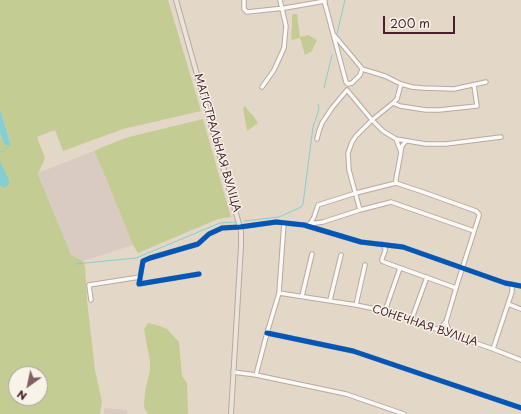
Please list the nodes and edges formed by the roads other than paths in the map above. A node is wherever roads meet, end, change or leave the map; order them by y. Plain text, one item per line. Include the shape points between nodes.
1 (176, 0) edge
2 (244, 0) edge
3 (280, 0) edge
4 (325, 1) edge
5 (282, 9) junction
6 (334, 35) junction
7 (362, 69) junction
8 (486, 82) dead end
9 (347, 83) junction
10 (401, 84) junction
11 (474, 85) junction
12 (262, 87) dead end
13 (347, 90) junction
14 (393, 103) junction
15 (372, 120) junction
16 (501, 137) dead end
17 (317, 139) dead end
18 (396, 139) junction
19 (406, 140) junction
20 (400, 152) junction
21 (396, 183) junction
22 (356, 193) junction
23 (360, 210) junction
24 (284, 223) junction
25 (310, 224) junction
26 (304, 225) junction
27 (316, 226) junction
28 (240, 227) junction
29 (474, 231) junction
30 (381, 244) junction
31 (312, 254) dead end
32 (341, 255) dead end
33 (365, 265) dead end
34 (400, 268) junction
35 (462, 268) junction
36 (199, 274) dead end
37 (140, 277) junction
38 (427, 278) junction
39 (512, 284) junction
40 (521, 286) edge
41 (456, 288) junction
42 (279, 293) junction
43 (302, 296) junction
44 (91, 300) dead end
45 (330, 300) junction
46 (508, 304) junction
47 (356, 305) junction
48 (521, 309) edge
49 (385, 311) junction
50 (411, 321) junction
51 (446, 322) junction
52 (438, 330) junction
53 (267, 333) junction
54 (450, 334) junction
55 (493, 349) junction
56 (521, 360) edge
57 (234, 372) junction
58 (256, 375) junction
59 (521, 408) edge
60 (231, 414) edge
61 (404, 414) edge

1 - 28 main road, МАГІСТРАЛЬНАЯ ВУЛІЦА
2 - 5 street via 244,9 247,12
3 - 5 street
4 - 5 street
4 - 6 street
5 - 12 street via 286,26 284,48 274,70
6 - 7 street
6 - 9 street
7 - 9 street via 354,82
7 - 10 street
8 - 11 street
9 - 13 street
10 - 11 street via 437,89
10 - 14 street via 397,99
11 - 14 street via 477,106 432,110
13 - 15 street
13 - 17 street via 322,123
14 - 15 street
15 - 18 street
15 - 22 street via 356,136 348,153 348,170
16 - 19 street via 446,144
18 - 19 street
18 - 20 street
19 - 20 street
20 - 21 street
21 - 22 street
21 - 29 street via 476,211 479,216
22 - 23 street
22 - 25 street via 318,205
23 - 27 street
23 - 29 street via 391,202
24 - 26 street
24 - 28 street
24 - 42 street
25 - 26 street
25 - 27 street
26 - 27 street
27 - 30 street via 362,242
28 - 37 street via 222,228 208,234 198,244 143,261
28 - 57 main road, МАГІСТРАЛЬНАЯ ВУЛІЦА
29 - 35 street
30 - 34 street via 385,248 382,261
30 - 35 street via 403,247
31 - 43 street
32 - 45 street
33 - 47 street
34 - 38 street
34 - 49 street
35 - 39 street
35 - 41 street
36 - 37 street via 139,284
37 - 44 street via 89,285
38 - 41 street
38 - 50 street
39 - 40 street
39 - 46 street
41 - 51 street
42 - 43 street, СОНЕЧНАЯ ВУЛІЦА
42 - 53 street
43 - 45 street, СОНЕЧНАЯ ВУЛІЦА
45 - 47 street, СОНЕЧНАЯ ВУЛІЦА
46 - 48 street
46 - 55 street
47 - 49 street, СОНЕЧНАЯ ВУЛІЦА
49 - 50 street, СОНЕЧНАЯ ВУЛІЦА
50 - 52 street, СОНЕЧНАЯ ВУЛІЦА
51 - 52 street
51 - 54 street
52 - 54 street, СОНЕЧНАЯ ВУЛІЦА
53 - 58 street
53 - 59 street via 353,350
54 - 55 street, СОНЕЧНАЯ ВУЛІЦА
55 - 56 street, СОНЕЧНАЯ ВУЛІЦА
57 - 58 street
57 - 60 main road, МАГІСТРАЛЬНАЯ ВУЛІЦА
58 - 61 street via 346,394

